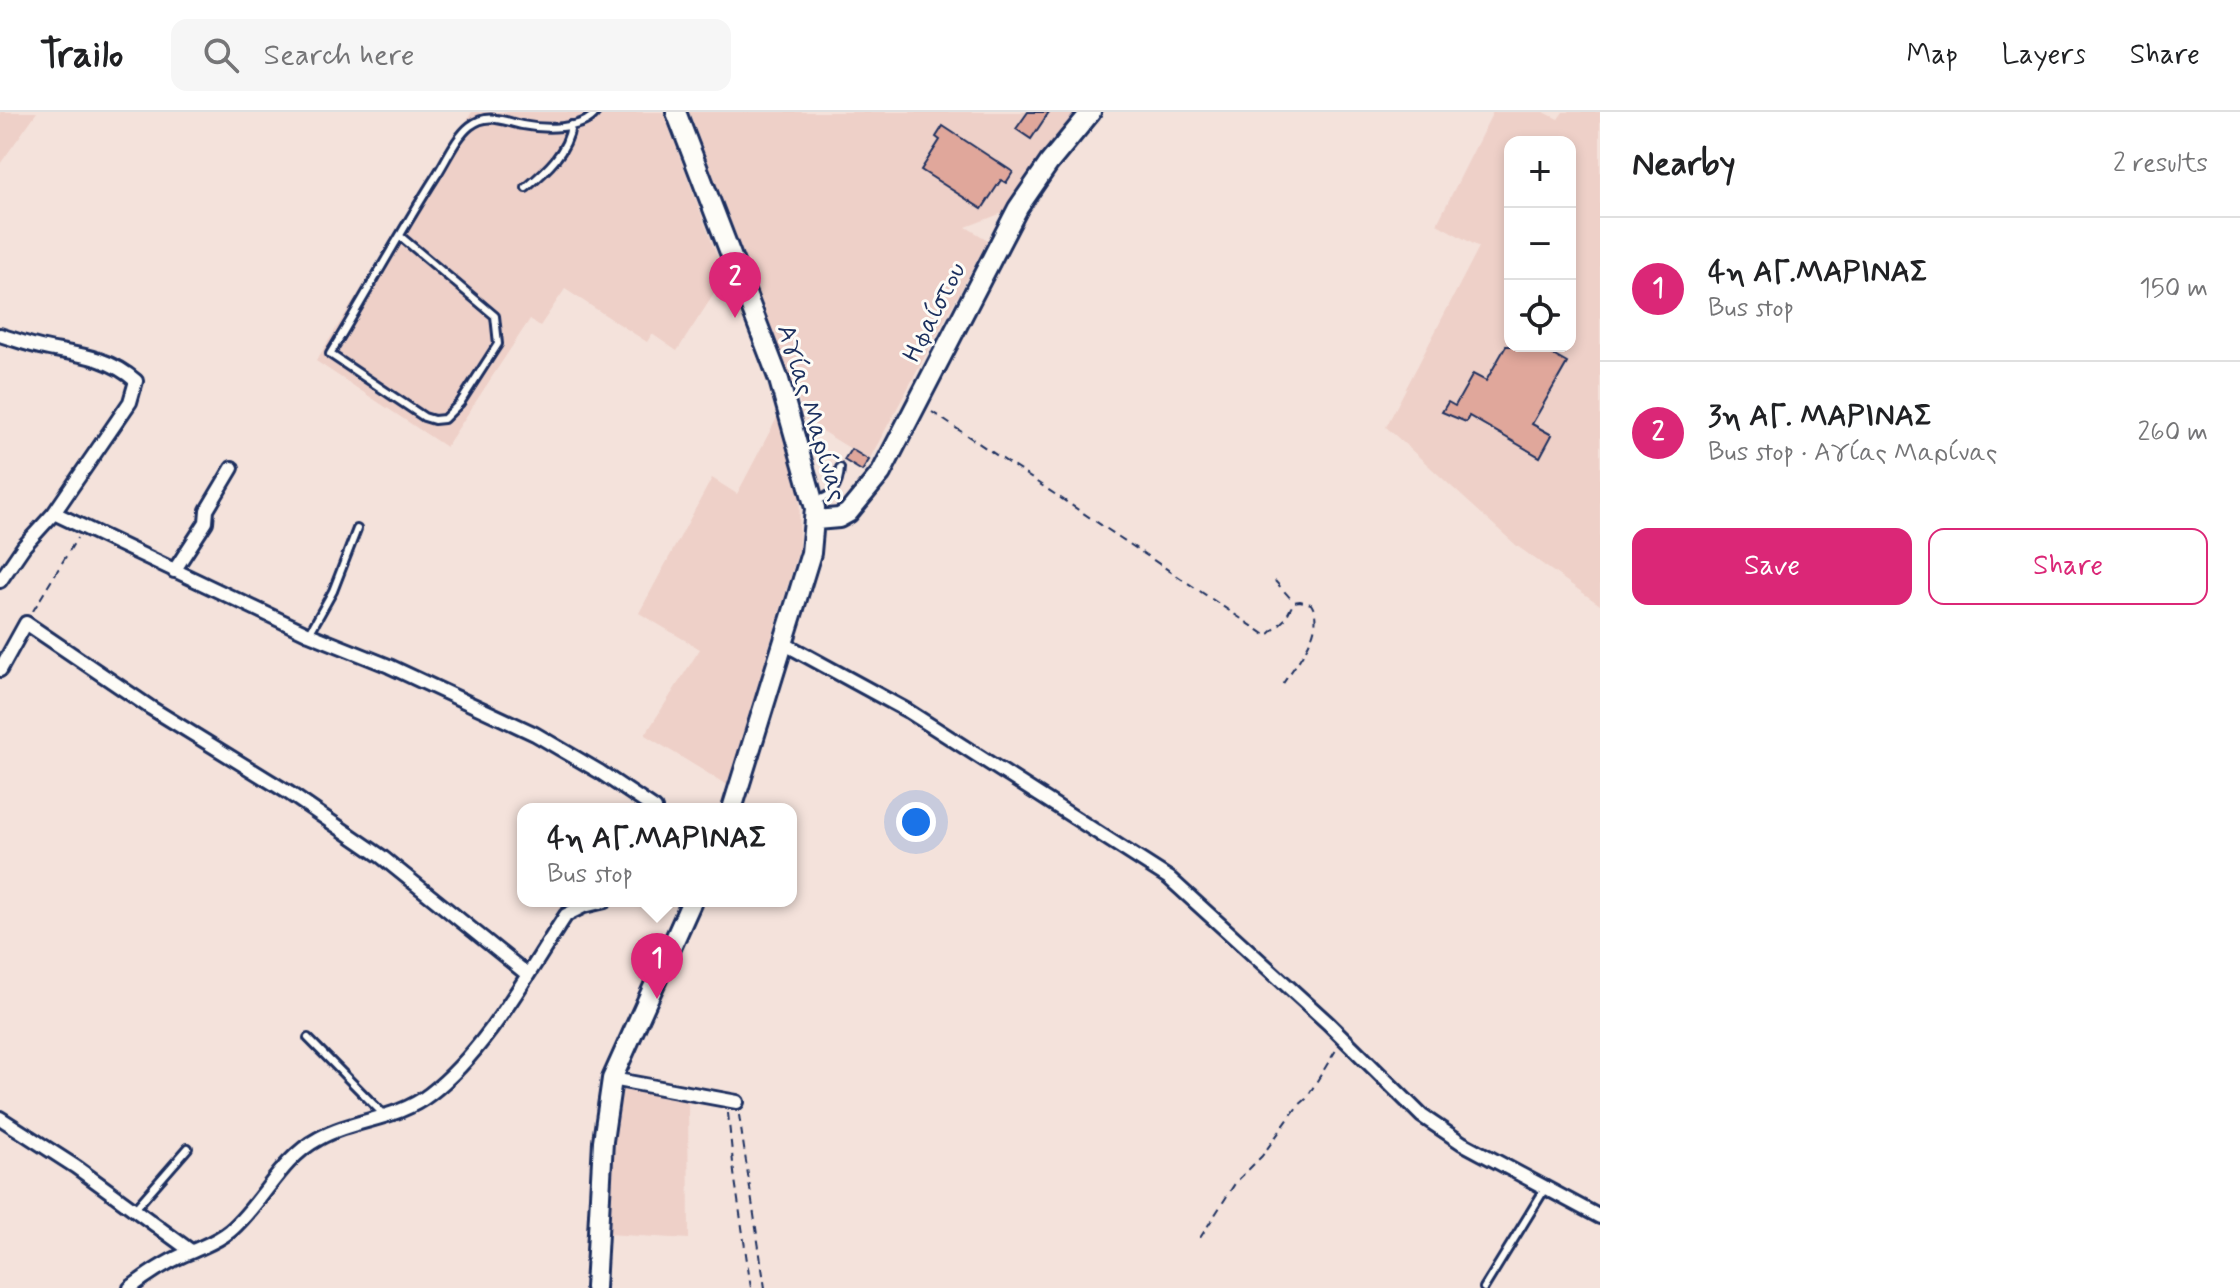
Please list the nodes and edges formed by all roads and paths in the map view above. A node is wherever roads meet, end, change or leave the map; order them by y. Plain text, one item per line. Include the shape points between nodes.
1 (596, 112) edge
2 (676, 112) edge
3 (1091, 112) edge
4 (571, 125) junction
5 (526, 188) dead end
6 (400, 236) junction
7 (0, 335) edge
8 (916, 406) junction
9 (232, 468) dead end
10 (840, 468) dead end
11 (815, 510) junction
12 (54, 513) junction
13 (84, 527) junction
14 (357, 529) dead end
15 (174, 571) junction
16 (0, 581) edge
17 (1275, 581) dead end
18 (1294, 602) junction
19 (26, 623) junction
20 (309, 634) junction
21 (783, 643) junction
22 (0, 670) edge
23 (1282, 685) dead end
24 (646, 803) edge
25 (734, 803) edge
26 (582, 907) edge
27 (689, 907) edge
28 (527, 974) junction
29 (308, 1038) dead end
30 (1342, 1038) junction
31 (612, 1079) junction
32 (733, 1101) junction
33 (385, 1117) junction
34 (0, 1118) edge
35 (188, 1148) dead end
36 (1546, 1187) junction
37 (134, 1210) junction
38 (1600, 1217) edge
39 (1200, 1238) dead end
40 (191, 1251) junction
41 (130, 1288) edge
42 (595, 1288) edge
43 (751, 1288) edge
44 (765, 1288) edge
45 (1484, 1288) edge

1 - 4 lane via 592,119
2 - 11 main road, Αγίας Μαρίνας via 779,380
3 - 8 main road, Ηφαίστου via 1018,208
4 - 5 lane via 565,148
4 - 6 lane via 548,128 500,118 476,122 466,129
6 - 6 lane via 330,354 424,417 444,419 498,344 495,316
7 - 12 street via 91,356 120,367 136,381 130,402
8 - 11 main road, Ηφαίστου via 884,467 854,507 839,518
8 - 18 path via 946,418 1267,636
9 - 15 street
10 - 11 lane via 837,486
11 - 21 main road, Αγίας Μαρίνας via 811,553
12 - 13 street
12 - 16 street
13 - 15 street
13 - 19 path
14 - 20 lane
15 - 20 street
17 - 18 path
18 - 23 path via 1311,604 1316,627
19 - 22 street
19 - 28 street via 382,857
20 - 24 street via 535,734
21 - 25 main road, Αγίας Μαρίνας
21 - 30 street via 908,711 1169,878
26 - 28 street via 566,915
27 - 31 main road
28 - 33 street via 495,1024 458,1067 429,1095
29 - 33 lane
30 - 36 street via 1422,1116
30 - 39 path via 1306,1099 1230,1190
31 - 32 street
31 - 42 main road
32 - 43 path via 728,1125
32 - 44 path
33 - 40 street via 342,1129 301,1149 231,1231
34 - 37 street
35 - 37 lane
36 - 38 street
36 - 45 lane
37 - 40 street
40 - 41 street

